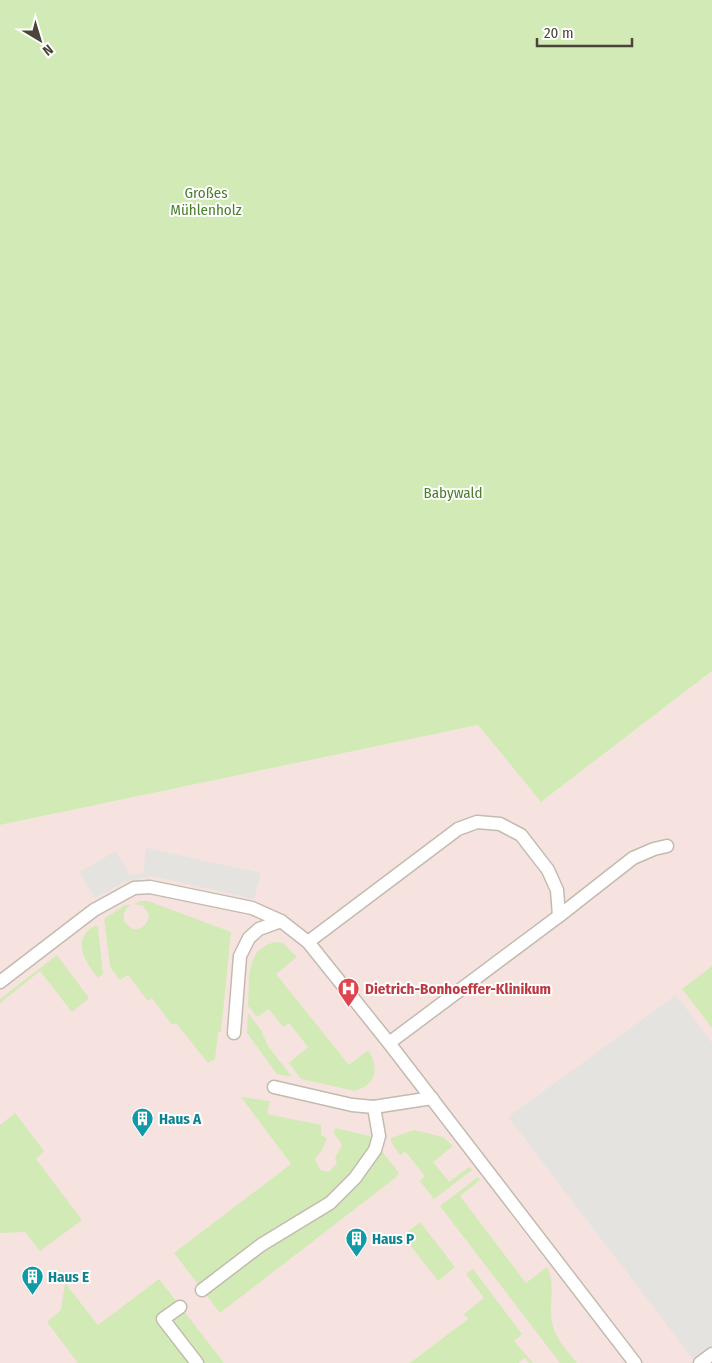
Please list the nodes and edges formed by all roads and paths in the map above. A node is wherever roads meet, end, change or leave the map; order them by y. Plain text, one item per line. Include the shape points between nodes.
1 (667, 846) dead end
2 (559, 916) junction
3 (281, 921) junction
4 (308, 942) junction
5 (0, 982) edge
6 (234, 1033) dead end
7 (389, 1043) junction
8 (274, 1087) dead end
9 (432, 1098) junction
10 (374, 1107) junction
11 (202, 1290) dead end
12 (180, 1307) dead end
13 (712, 1354) edge
14 (197, 1363) edge
15 (635, 1363) edge
16 (700, 1363) edge

1 - 2 lane via 633,858
2 - 4 lane via 557,890 548,870 521,835 500,824 477,822 458,829
2 - 7 lane
3 - 4 lane
3 - 5 lane via 252,908 150,887 134,888 94,910
3 - 6 lane via 259,928 249,938 240,956
4 - 7 lane
7 - 9 lane
8 - 10 lane
9 - 10 lane
9 - 15 lane
10 - 11 lane via 379,1136 375,1150 355,1178 330,1202 261,1245
12 - 14 lane via 163,1319
13 - 16 lane

